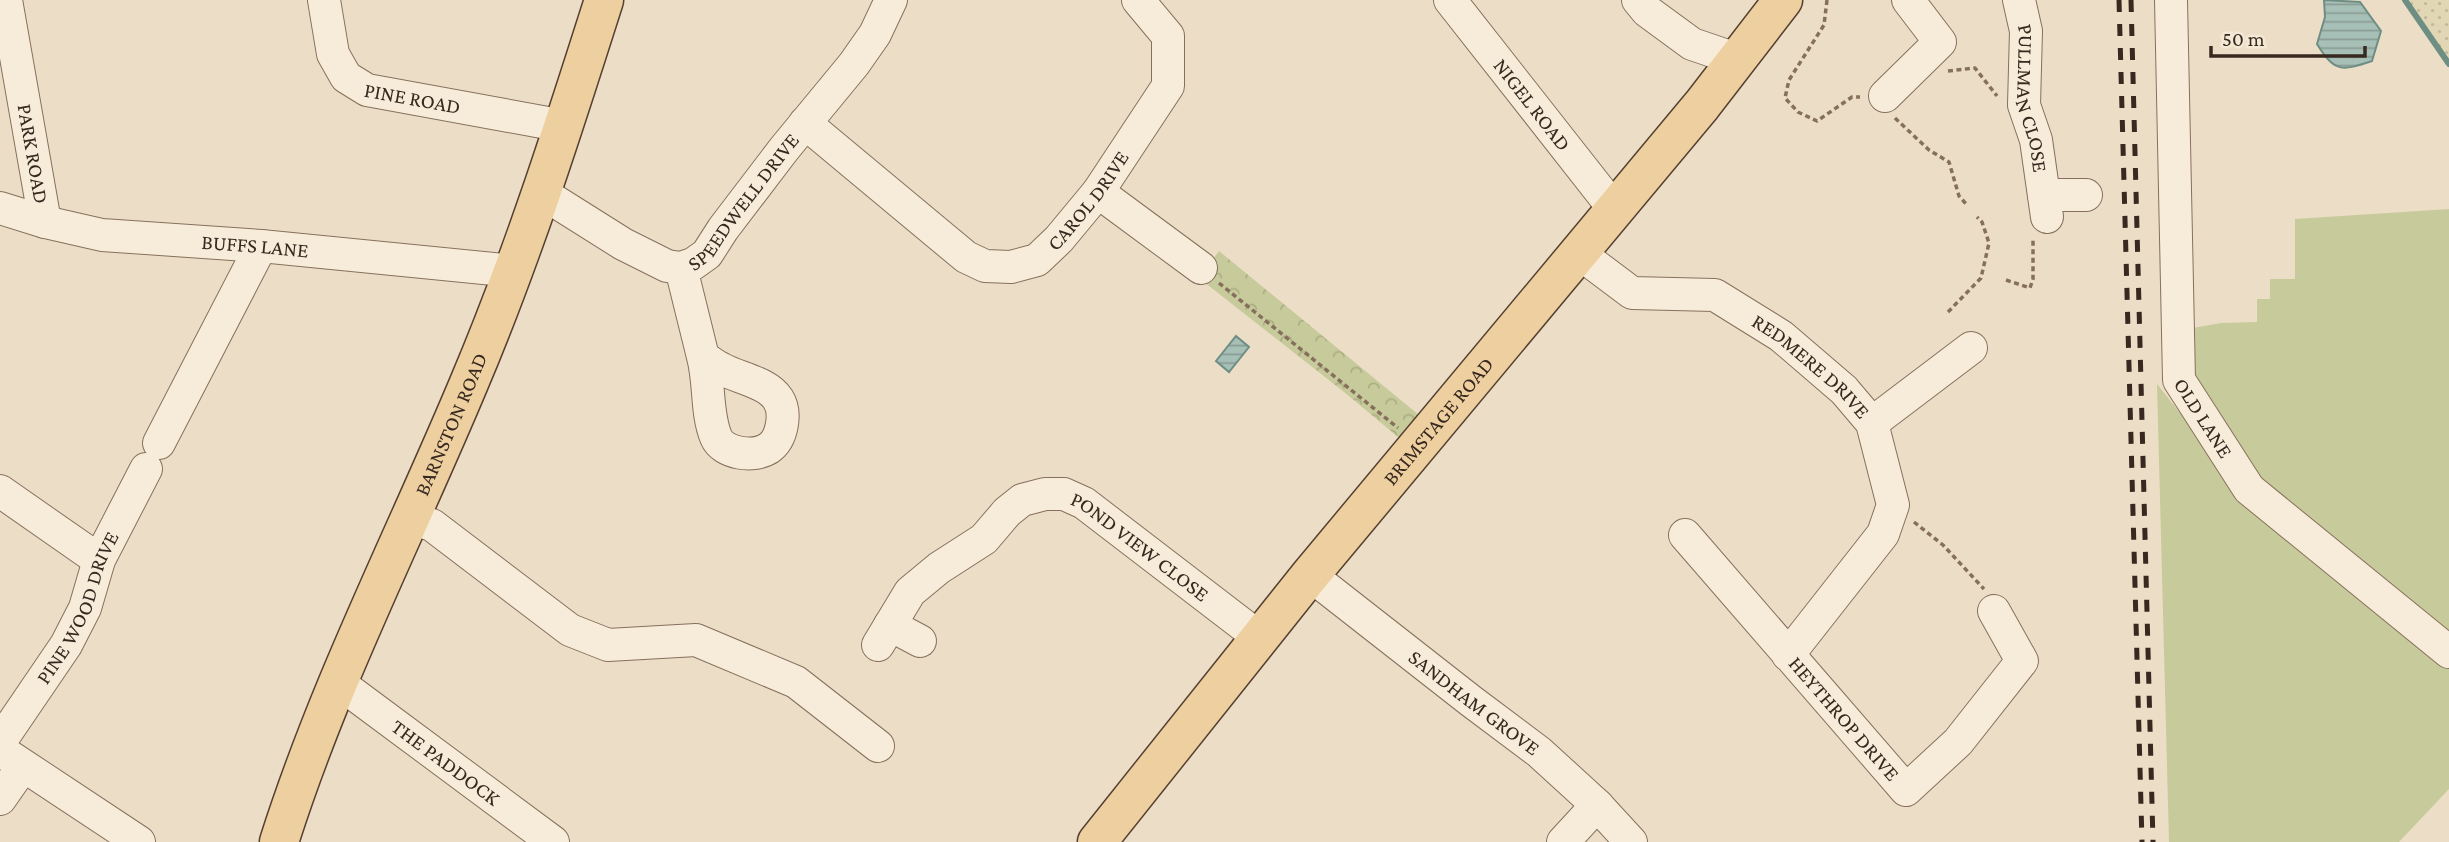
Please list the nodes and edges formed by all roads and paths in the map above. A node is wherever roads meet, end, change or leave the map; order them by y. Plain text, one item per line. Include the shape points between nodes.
1 (6, 0) edge
2 (324, 0) edge
3 (604, 0) edge
4 (891, 0) edge
5 (1138, 0) edge
6 (1450, 0) edge
7 (1783, 0) edge
8 (1827, 0) edge
9 (1908, 0) edge
10 (2019, 0) edge
11 (2171, 0) edge
12 (1649, 4) edge
13 (1739, 60) junction
14 (1920, 62) junction
15 (1885, 96) junction
16 (2002, 104) dead end
17 (805, 123) junction
18 (564, 126) junction
19 (1098, 192) junction
20 (542, 193) junction
21 (2086, 195) dead end
22 (1967, 205) dead end
23 (0, 208) edge
24 (1615, 210) junction
25 (2041, 214) junction
26 (1977, 217) dead end
27 (45, 222) junction
28 (261, 246) junction
29 (1580, 254) junction
30 (681, 268) junction
31 (1200, 268) joint
32 (514, 271) junction
33 (2006, 280) dead end
34 (1965, 338) joint
35 (703, 357) dead end
36 (1872, 423) junction
37 (1419, 445) junction
38 (0, 491) edge
39 (1893, 505) junction
40 (409, 518) junction
41 (1685, 535) dead end
42 (99, 560) junction
43 (1310, 575) junction
44 (1994, 611) joint
45 (1260, 638) junction
46 (920, 641) dead end
47 (2449, 652) edge
48 (1788, 654) junction
49 (339, 683) junction
50 (0, 742) edge
51 (878, 746) dead end
52 (12, 758) edge
53 (0, 799) edge
54 (1597, 805) junction
55 (139, 842) edge
56 (279, 842) edge
57 (553, 842) edge
58 (1097, 842) edge
59 (1563, 842) edge
60 (1631, 842) edge

1 - 27 street, PARK ROAD
2 - 18 street, PINE ROAD via 333,54 346,77 368,90
3 - 18 main road, BARNSTON ROAD
4 - 17 street, SPEEDWELL DRIVE via 875,34
5 - 19 street, CAROL DRIVE via 1168,36 1168,86
6 - 24 street, NIGEL ROAD
7 - 13 main road, BRIMSTAGE ROAD
8 - 15 path via 1824,25 1788,80 1785,97 1798,112 1817,121 1852,97
9 - 14 street via 1940,42
10 - 25 street, PULLMAN CLOSE via 2026,31 2024,105 2036,140
11 - 47 street, OLD LANE via 2179,380 2249,489
12 - 13 street via 1692,44
13 - 24 main road, BRIMSTAGE ROAD
14 - 15 street
14 - 16 path via 1948,72 1975,68
15 - 22 path via 1892,115 1929,150 1950,162 1959,196
17 - 19 street, CAROL DRIVE via 966,257 985,266 1011,267 1037,260
17 - 30 street, SPEEDWELL DRIVE via 708,254
18 - 20 main road, BARNSTON ROAD
19 - 31 street
20 - 30 street, SPEEDWELL DRIVE via 623,244 667,266
20 - 32 main road, BARNSTON ROAD
21 - 25 street, PULLMAN CLOSE
23 - 27 street, BUFFS LANE
24 - 29 main road, BRIMSTAGE ROAD
25 - 33 path via 2030,288
26 - 34 path via 1989,243
27 - 28 street, BUFFS LANE via 102,236
28 - 32 street, BUFFS LANE
28 - 42 street, PINE WOOD DRIVE
29 - 36 street, REDMERE DRIVE via 1632,293 1714,295 1781,337 1844,390
29 - 37 main road, BRIMSTAGE ROAD
30 - 35 street
31 - 37 path
32 - 40 main road, BARNSTON ROAD
34 - 36 street
36 - 39 street, REDMERE DRIVE
37 - 43 main road, BRIMSTAGE ROAD
38 - 42 street
39 - 44 path via 1943,545 1983,586
39 - 48 street via 1883,534
40 - 49 main road, BARNSTON ROAD
40 - 51 street via 432,525 570,630 608,645 696,640 796,682
41 - 48 street, HEYTHROP DRIVE
42 - 50 street, PINE WOOD DRIVE via 85,608 66,645
43 - 45 main road, BRIMSTAGE ROAD
43 - 54 street, SANDHAM GROVE via 1539,752
44 - 48 street, HEYTHROP DRIVE via 2022,661 1958,742 1906,790
45 - 46 street, POND VIEW CLOSE via 1084,503 1064,494 1045,494 1022,500 984,540 910,592 884,635
45 - 58 main road, BRIMSTAGE ROAD
49 - 56 main road, BARNSTON ROAD
49 - 57 street, THE PADDOCK
52 - 53 street
52 - 55 street
54 - 59 street
54 - 60 street, SANDHAM GROVE

